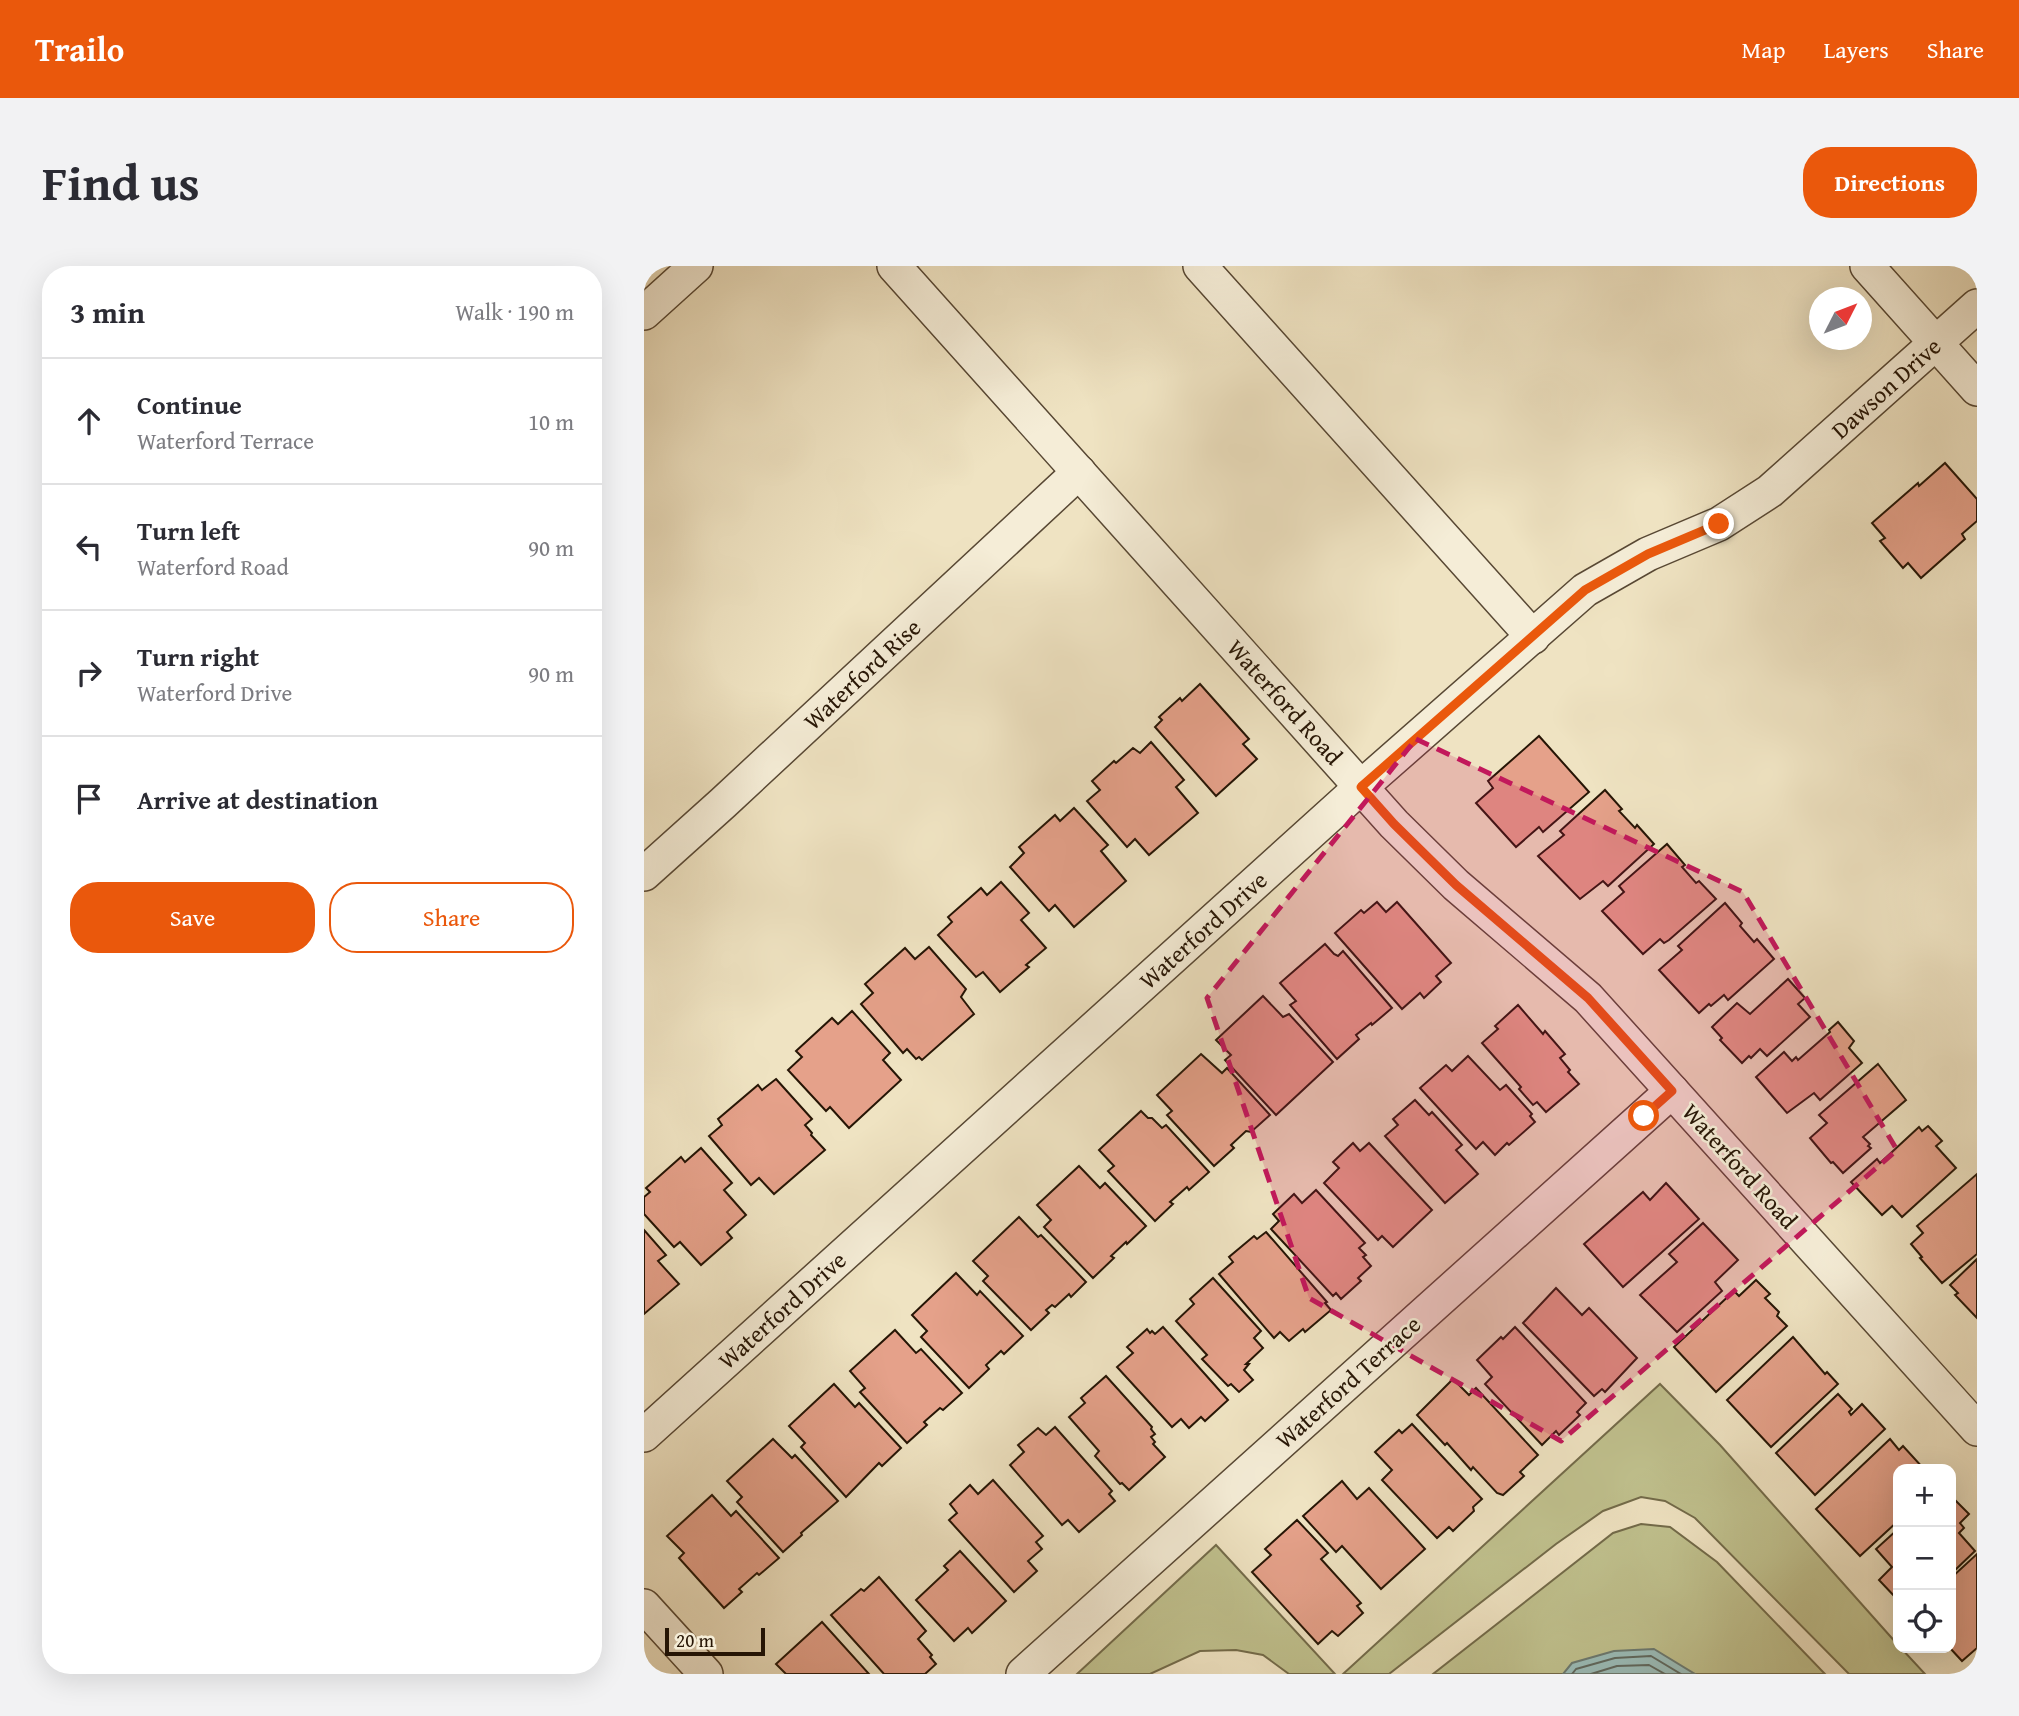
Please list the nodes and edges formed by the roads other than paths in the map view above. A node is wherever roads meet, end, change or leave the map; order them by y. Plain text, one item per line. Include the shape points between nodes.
1 (696, 266) edge
2 (894, 266) edge
3 (1200, 266) edge
4 (1867, 266) edge
5 (1977, 306) edge
6 (644, 313) edge
7 (1936, 342) junction
8 (1977, 389) edge
9 (1794, 470) joint
10 (1079, 472) junction
11 (1533, 637) junction
12 (1361, 787) junction
13 (644, 874) edge
14 (1672, 1091) junction
15 (1977, 1429) edge
16 (644, 1435) edge
17 (644, 1606) edge
18 (706, 1674) edge
19 (1023, 1674) edge

1 - 6 street
2 - 10 street, Waterford Road
3 - 11 street
4 - 7 street
5 - 7 street, Dawson Drive
7 - 8 street
7 - 9 street, Dawson Drive
9 - 11 street, Waterford Drive via 1719,524 1648,554 1585,590
10 - 12 street, Waterford Road
10 - 13 street, Waterford Rise
11 - 12 street, Waterford Drive
12 - 14 street, Waterford Road via 1456,885 1588,998
12 - 16 street, Waterford Drive
14 - 15 street, Waterford Road
14 - 19 street, Waterford Terrace
17 - 18 street

